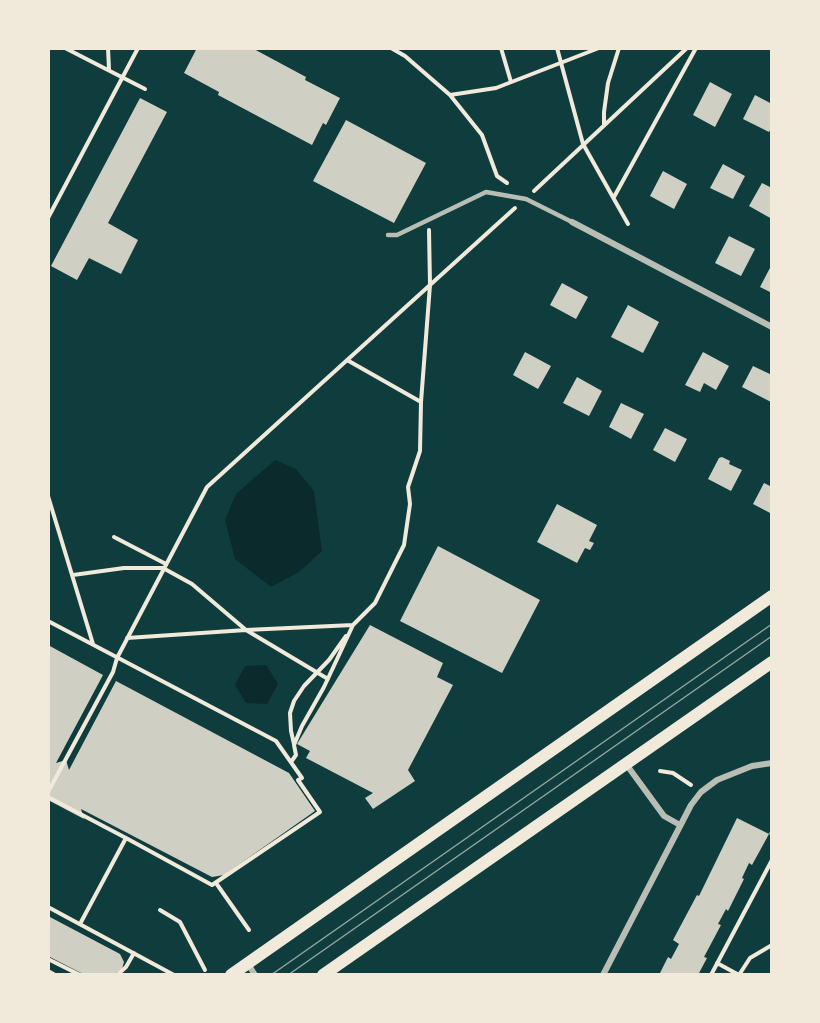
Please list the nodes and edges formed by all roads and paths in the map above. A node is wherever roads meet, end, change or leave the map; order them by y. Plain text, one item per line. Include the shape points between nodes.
1 (65, 48) edge
2 (108, 48) edge
3 (138, 48) edge
4 (391, 48) edge
5 (501, 48) edge
6 (557, 48) edge
7 (599, 48) edge
8 (619, 48) edge
9 (687, 48) edge
10 (696, 48) edge
11 (399, 50) edge
12 (561, 63) junction
13 (109, 69) junction
14 (123, 77) junction
15 (511, 82) junction
16 (145, 89) dead end
17 (450, 95) junction
18 (604, 125) junction
19 (583, 144) junction
20 (614, 197) junction
21 (526, 199) junction
22 (48, 218) edge
23 (429, 220) junction
24 (572, 222) joint
25 (628, 224) dead end
26 (388, 236) dead end
27 (430, 285) junction
28 (772, 327) edge
29 (347, 360) junction
30 (421, 402) junction
31 (48, 495) edge
32 (114, 537) dead end
33 (164, 566) junction
34 (73, 575) junction
35 (772, 596) edge
36 (48, 621) edge
37 (353, 625) junction
38 (246, 630) junction
39 (127, 638) junction
40 (93, 645) junction
41 (117, 658) junction
42 (772, 662) edge
43 (317, 673) junction
44 (328, 679) junction
45 (294, 745) junction
46 (291, 762) junction
47 (772, 763) edge
48 (626, 764) junction
49 (660, 771) dead end
50 (48, 792) edge
51 (701, 792) junction
52 (48, 797) edge
53 (680, 825) junction
54 (126, 838) junction
55 (772, 860) edge
56 (216, 883) junction
57 (48, 907) edge
58 (160, 910) dead end
59 (80, 924) junction
60 (249, 930) dead end
61 (772, 945) edge
62 (134, 953) junction
63 (48, 959) edge
64 (717, 963) junction
65 (248, 964) junction
66 (205, 970) dead end
67 (48, 971) edge
68 (55, 975) edge
69 (80, 975) edge
70 (117, 975) edge
71 (174, 975) edge
72 (231, 975) edge
73 (255, 975) edge
74 (323, 975) edge
75 (603, 975) edge
76 (711, 975) edge
77 (739, 975) edge

1 - 13 path
2 - 13 path
3 - 14 path
4 - 11 path
5 - 15 path
6 - 12 path
7 - 12 path
8 - 18 path via 608,83
9 - 18 path
10 - 20 path
11 - 17 path
12 - 15 path
12 - 19 path
13 - 14 path
14 - 16 path
14 - 22 path
15 - 17 path
17 - 21 path via 482,135 497,176
18 - 19 path
19 - 20 path
19 - 21 path
20 - 25 path
21 - 23 lane via 486,192
21 - 24 lane
21 - 27 path
23 - 26 lane
23 - 27 path
24 - 28 street
27 - 29 path
27 - 30 path
29 - 30 path
29 - 33 path via 207,487
30 - 37 path via 420,451 408,487 410,504 404,545 375,603
31 - 34 path
32 - 33 path
33 - 34 path
33 - 38 path via 192,584
33 - 39 path
34 - 40 path
35 - 65 main road
36 - 40 path
37 - 38 path
37 - 43 path
37 - 44 path
38 - 39 path
38 - 43 path
39 - 41 path
40 - 41 path
41 - 46 path via 276,741
41 - 50 path
42 - 48 main road
43 - 44 path
43 - 45 path via 303,686 290,713
44 - 45 path
45 - 46 path via 296,755
46 - 56 path via 320,812
47 - 51 street via 752,766 717,780
48 - 53 street via 664,816
48 - 74 main road
49 - 51 path via 674,773
51 - 53 street
52 - 54 path
53 - 75 street
54 - 56 path via 212,885
54 - 59 path
55 - 64 path
56 - 60 path
57 - 59 path
58 - 66 path via 180,921
59 - 62 path
61 - 77 path via 750,958
62 - 70 path
62 - 71 path
63 - 69 path
64 - 76 path
64 - 77 path
65 - 72 main road
65 - 73 street
67 - 68 path

